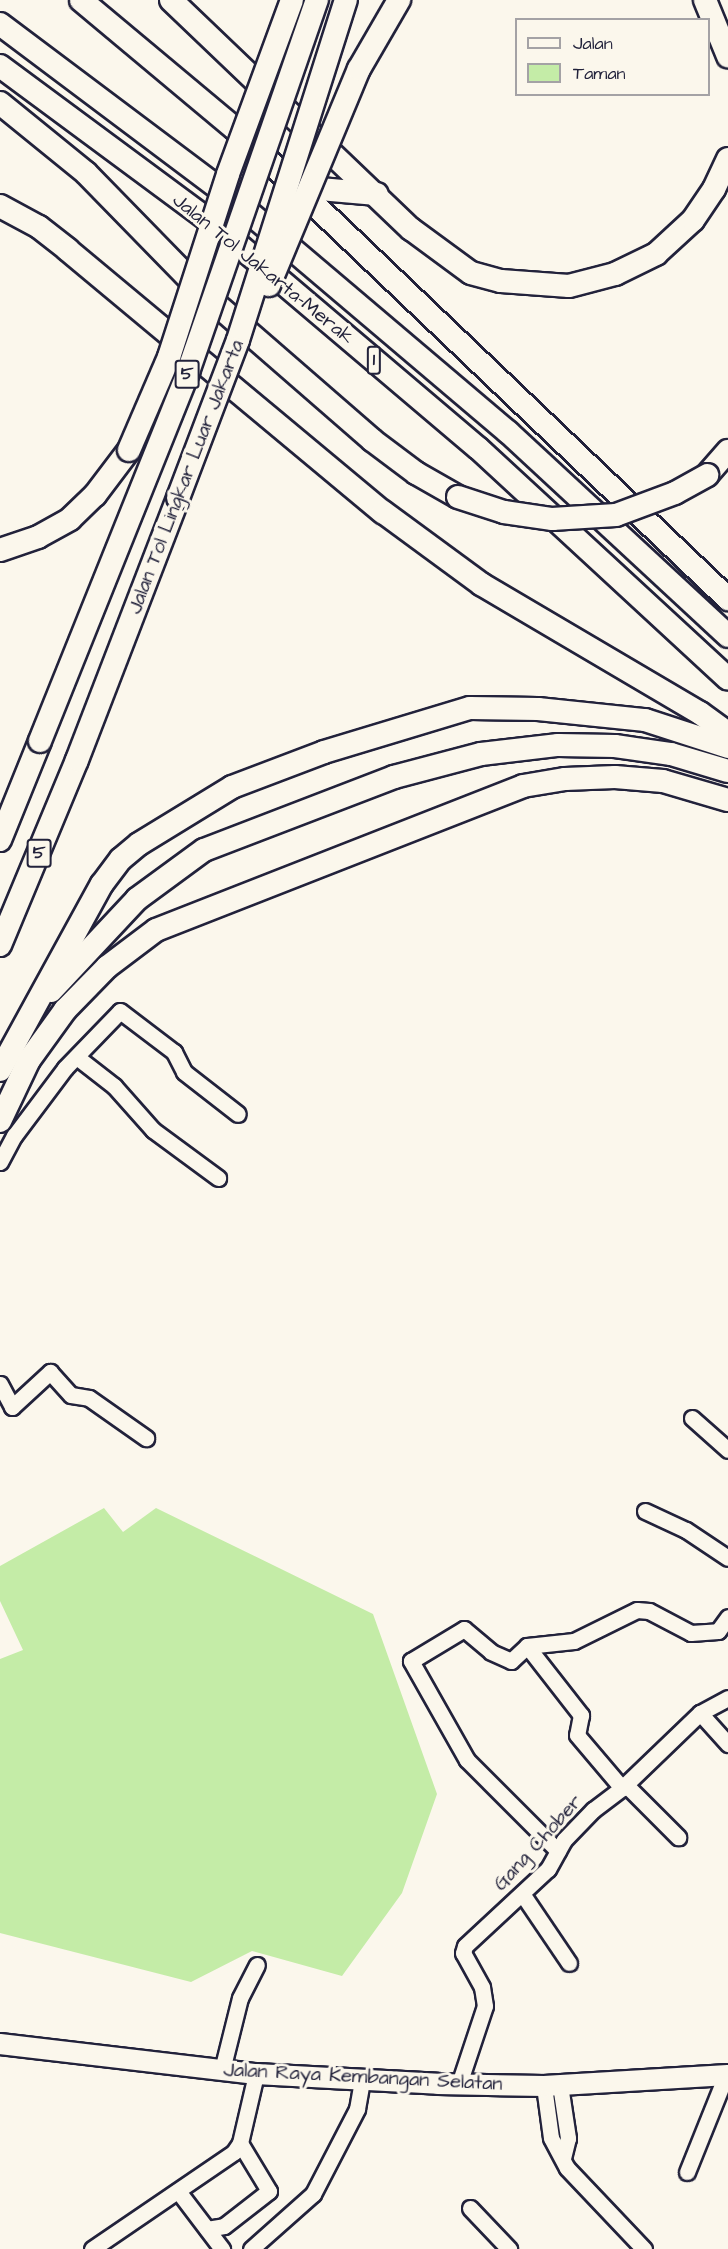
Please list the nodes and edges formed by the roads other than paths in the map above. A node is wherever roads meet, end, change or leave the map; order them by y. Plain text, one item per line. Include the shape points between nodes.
1 (81, 0) edge
2 (171, 0) edge
3 (292, 0) edge
4 (317, 0) edge
5 (346, 0) edge
6 (399, 0) edge
7 (705, 0) edge
8 (0, 24) edge
9 (728, 56) edge
10 (0, 66) edge
11 (0, 103) edge
12 (728, 159) edge
13 (297, 187) junction
14 (377, 194) junction
15 (0, 206) edge
16 (238, 340) junction
17 (728, 451) edge
18 (0, 550) edge
19 (728, 599) edge
20 (728, 636) edge
21 (728, 679) edge
22 (728, 734) edge
23 (728, 747) edge
24 (728, 771) edge
25 (728, 800) edge
26 (0, 840) edge
27 (0, 945) edge
28 (38, 1000) junction
29 (78, 1058) junction
30 (0, 1070) edge
31 (238, 1114) dead end
32 (0, 1121) edge
33 (0, 1162) edge
34 (218, 1178) dead end
35 (0, 1384) edge
36 (692, 1418) dead end
37 (146, 1437) dead end
38 (728, 1450) edge
39 (645, 1511) dead end
40 (728, 1558) edge
41 (728, 1617) edge
42 (723, 1634) edge
43 (528, 1646) junction
44 (728, 1698) edge
45 (700, 1713) junction
46 (728, 1744) edge
47 (624, 1787) junction
48 (678, 1837) dead end
49 (558, 1851) junction
50 (523, 1894) junction
51 (569, 1963) dead end
52 (257, 1965) dead end
53 (0, 2044) edge
54 (222, 2070) junction
55 (256, 2074) junction
56 (727, 2075) edge
57 (362, 2080) junction
58 (459, 2084) junction
59 (552, 2085) junction
60 (240, 2143) junction
61 (687, 2172) dead end
62 (178, 2191) junction
63 (470, 2208) dead end
64 (207, 2229) junction
65 (92, 2249) edge
66 (222, 2249) edge
67 (251, 2249) edge
68 (509, 2249) edge
69 (644, 2249) edge

1 - 13 highway via 234,128
2 - 14 highway
3 - 18 highway, bridge via 228,174 169,357 129,450 95,495 70,519 38,537
4 - 26 highway, Jalan Tol Lingkar Luar Jakarta / 5, bridge via 188,372
5 - 16 highway, Jalan Tol Lingkar Luar Jakarta / 5, bridge
6 - 16 highway, bridge via 359,69 270,284
7 - 9 highway
8 - 20 highway, Jalan Tol Jakarta–Merak / 1 via 242,207 508,432
10 - 21 highway, Jalan Tol Jakarta–Merak / 1 via 225,234 478,448
11 - 17 highway, bridge via 86,173 202,292 372,440 416,473 458,497 504,512 552,519 616,515 675,493 707,475
12 - 14 highway via 693,220 656,254 615,274 568,286 526,285 471,273 411,229
13 - 14 highway
13 - 19 highway
15 - 22 highway via 25,218 68,250 383,512 482,584 700,713
16 - 27 highway, Jalan Tol Lingkar Luar Jakarta / 5, bridge via 77,760
23 - 28 highway via 645,720 495,707 470,708 324,752 232,787 130,852 102,884
24 - 28 highway via 671,754 615,746 558,745 481,754 394,777 204,850 137,899 58,985
25 - 32 highway via 663,781 615,777 523,786 156,930 107,967 64,1010 29,1060
28 - 30 highway
29 - 31 street via 121,1011 174,1052 184,1072
29 - 33 street via 65,1068 33,1110
29 - 34 street via 114,1086 153,1130
35 - 37 street via 12,1407 50,1372 71,1395 89,1398
36 - 38 street
39 - 40 street via 686,1530
41 - 42 street
42 - 43 street via 691,1633 649,1611 637,1610 574,1641
43 - 47 street via 581,1716 577,1735
43 - 49 street via 507,1661 464,1629 411,1661 467,1760
44 - 45 street, Gang Chober
45 - 46 street
45 - 47 street, Gang Chober
47 - 48 street
47 - 49 street, Gang Chober via 593,1810
49 - 50 street, Gang Chober via 548,1869
50 - 51 street
50 - 58 street, Gang Chober via 463,1948 482,1986 485,2006
52 - 54 street via 240,1998
53 - 54 main road, Jalan Raya Kembangan Selatan
54 - 55 main road, Jalan Raya Kembangan Selatan
55 - 57 main road, Jalan Raya Kembangan Selatan
55 - 60 street
56 - 59 main road, Jalan Raya Kembangan Selatan
56 - 61 street
57 - 58 main road, Jalan Raya Kembangan Selatan
57 - 67 street via 357,2109 313,2194
58 - 59 main road, Jalan Raya Kembangan Selatan
59 - 69 street via 568,2138 562,2158 567,2168
60 - 62 street via 220,2164
60 - 64 street via 269,2191 224,2226
62 - 64 street
62 - 65 street
63 - 68 street
64 - 66 street

